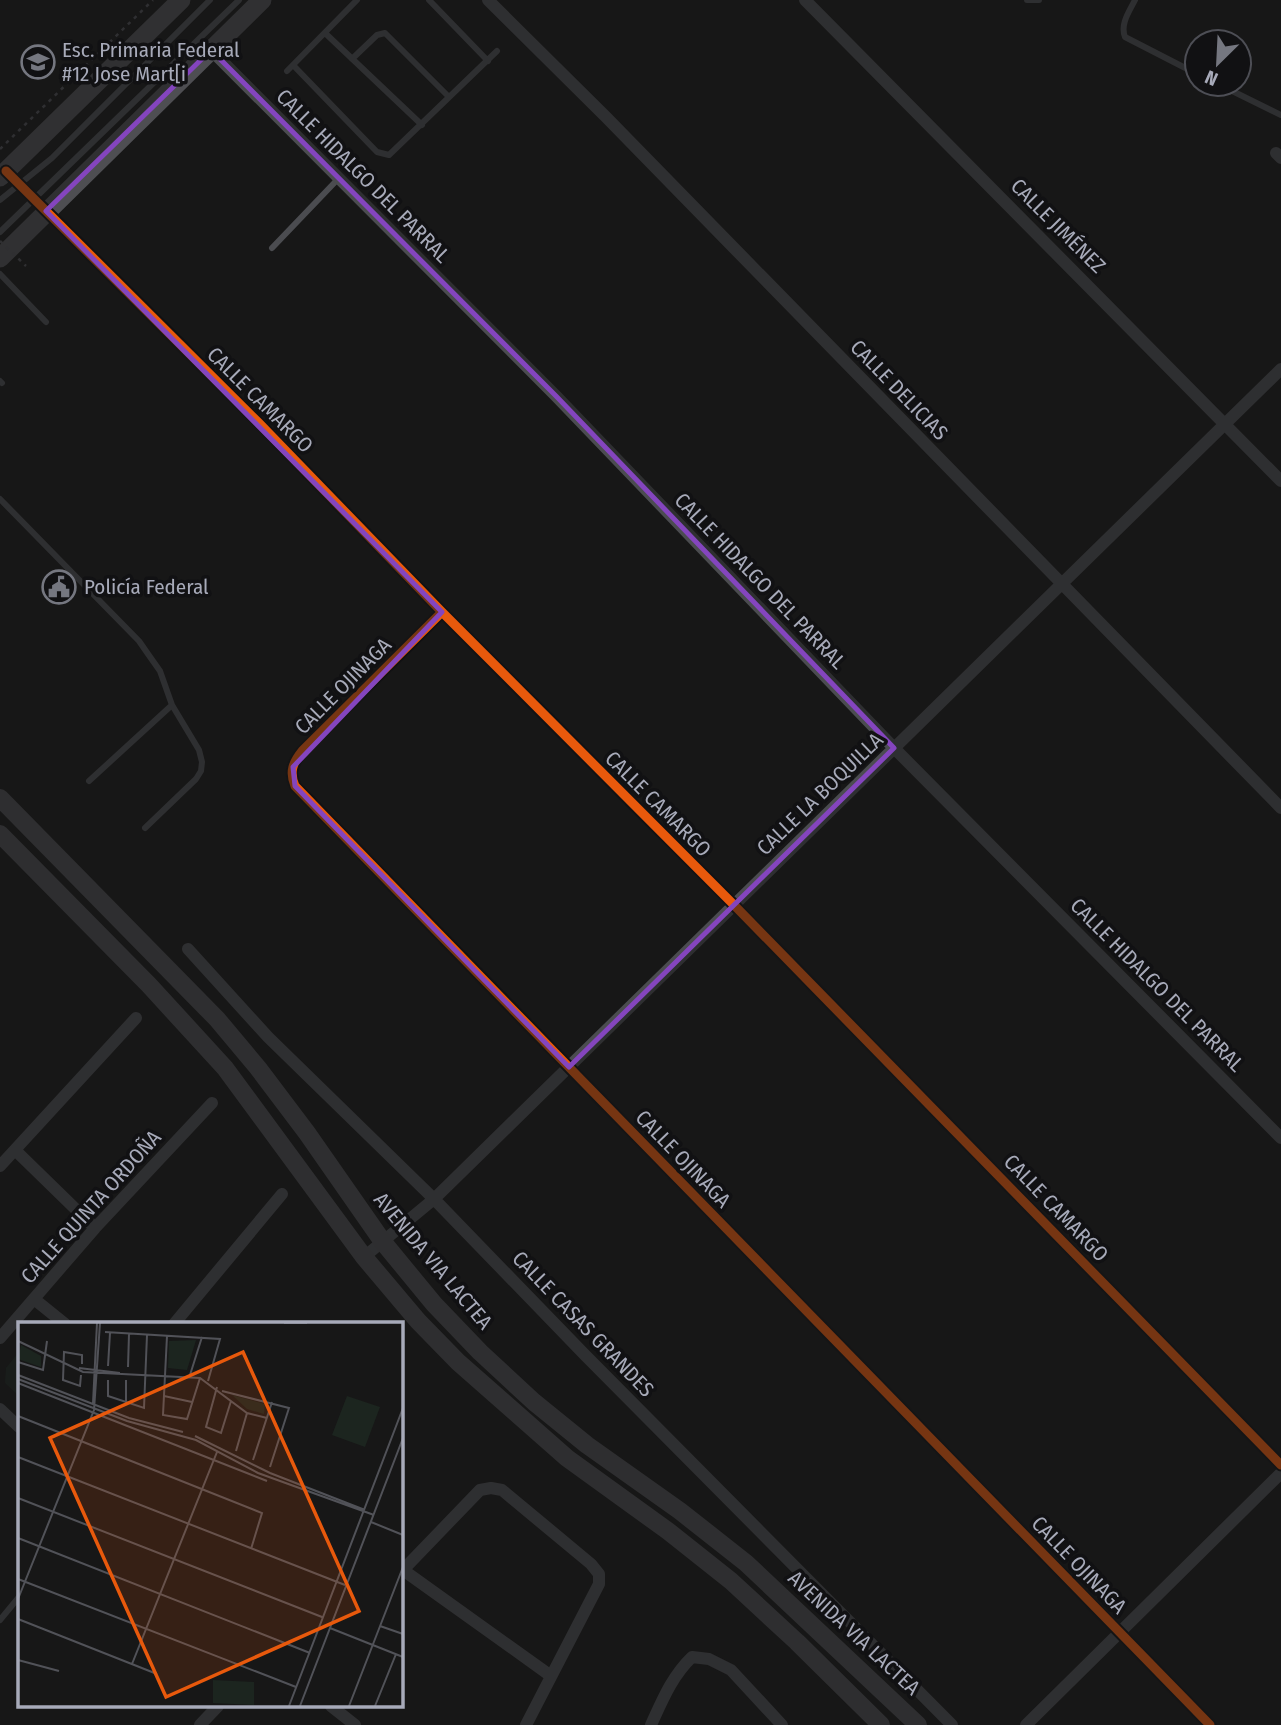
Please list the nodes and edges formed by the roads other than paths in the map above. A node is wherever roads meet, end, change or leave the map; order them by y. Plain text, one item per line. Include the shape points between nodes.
1 (181, 0) edge
2 (210, 0) edge
3 (239, 0) edge
4 (262, 0) edge
5 (356, 0) edge
6 (429, 0) edge
7 (488, 0) edge
8 (805, 0) edge
9 (1027, 0) edge
10 (1039, 0) edge
11 (1135, 0) edge
12 (325, 33) junction
13 (211, 50) junction
14 (497, 51) dead end
15 (352, 59) junction
16 (488, 61) junction
17 (293, 65) junction
18 (1183, 67) edge
19 (286, 71) dead end
20 (449, 97) junction
21 (1246, 98) edge
22 (1281, 115) edge
23 (422, 125) junction
24 (8, 178) edge
25 (338, 179) junction
26 (0, 200) edge
27 (40, 205) junction
28 (0, 232) edge
29 (272, 248) dead end
30 (0, 258) edge
31 (0, 274) edge
32 (46, 322) dead end
33 (1281, 369) edge
34 (1225, 424) junction
35 (1281, 481) edge
36 (0, 499) edge
37 (1062, 584) junction
38 (442, 612) junction
39 (173, 705) junction
40 (894, 748) junction
41 (89, 781) dead end
42 (0, 798) edge
43 (1281, 808) edge
44 (145, 828) dead end
45 (0, 834) edge
46 (734, 905) junction
47 (188, 949) dead end
48 (136, 1018) dead end
49 (569, 1067) junction
50 (212, 1103) dead end
51 (1281, 1138) edge
52 (15, 1150) junction
53 (0, 1166) edge
54 (282, 1194) dead end
55 (434, 1199) junction
56 (95, 1228) junction
57 (383, 1242) junction
58 (364, 1257) junction
59 (34, 1299) junction
60 (63, 1322) edge
61 (176, 1322) edge
62 (0, 1338) edge
63 (0, 1409) edge
64 (18, 1426) edge
65 (1281, 1465) edge
66 (1281, 1473) edge
67 (402, 1571) edge
68 (18, 1598) edge
69 (0, 1620) edge
70 (1120, 1632) junction
71 (551, 1676) junction
72 (216, 1708) edge
73 (334, 1708) edge
74 (780, 1724) edge
75 (200, 1725) edge
76 (355, 1725) edge
77 (526, 1725) edge
78 (651, 1725) edge
79 (881, 1725) edge
80 (918, 1725) edge
81 (952, 1725) edge
82 (1026, 1725) edge
83 (1210, 1725) edge

1 - 24 main road
2 - 24 lane via 52,158
3 - 27 lane
4 - 13 main road
5 - 12 lane
6 - 16 lane
7 - 37 street, CALLE DELICIAS
8 - 34 street, CALLE JIMÉNEZ
9 - 10 lane
11 - 18 lane via 1122,30 1125,37
12 - 15 lane
12 - 17 lane
13 - 25 street, CALLE HIDALGO DEL PARRAL
13 - 27 main road
14 - 16 lane
15 - 20 lane via 385,33
15 - 23 lane
16 - 20 lane
17 - 19 lane
17 - 23 lane via 381,154 393,154
20 - 23 lane
21 - 22 lane
24 - 26 lane
24 - 27 street, CALLE CAMARGO
25 - 29 lane
25 - 40 street, CALLE HIDALGO DEL PARRAL via 556,396
27 - 28 lane
27 - 30 main road
27 - 38 street, CALLE CAMARGO
31 - 32 lane
33 - 34 street, CALLE LA BOQUILLA
34 - 35 street, CALLE JIMÉNEZ
34 - 37 street, CALLE LA BOQUILLA
36 - 39 lane via 139,641 160,671
37 - 40 street, CALLE LA BOQUILLA
37 - 43 street, CALLE DELICIAS
38 - 46 street, CALLE CAMARGO
38 - 49 street, CALLE OJINAGA via 302,751 293,766 293,780
39 - 41 lane
39 - 44 lane via 199,750 201,771
40 - 46 street, CALLE LA BOQUILLA
40 - 51 street, CALLE HIDALGO DEL PARRAL
42 - 57 main road, AVENIDA VIA LACTEA via 217,1019 307,1133
45 - 58 main road via 225,1068
46 - 49 street, CALLE LA BOQUILLA
46 - 65 street, CALLE CAMARGO
47 - 55 street, CALLE CASAS GRANDES via 268,1037
48 - 52 street
49 - 55 street, CALLE LA BOQUILLA
49 - 70 street, CALLE OJINAGA
50 - 56 street, CALLE QUINTA ORDOÑA
52 - 53 street
52 - 56 street
54 - 61 street
55 - 57 street, CALLE LA BOQUILLA
55 - 81 street, CALLE CASAS GRANDES
56 - 59 street, CALLE QUINTA ORDOÑA
57 - 58 street, CALLE LA BOQUILLA
57 - 80 main road, AVENIDA VIA LACTEA via 443,1314 534,1402 746,1563
58 - 79 main road via 418,1321 512,1411 731,1581
59 - 60 street
59 - 62 street, CALLE QUINTA ORDOÑA
63 - 64 street
66 - 70 street
67 - 71 street
67 - 71 street via 480,1490 502,1490 599,1574 599,1584
68 - 69 lane
70 - 82 street
70 - 83 street, CALLE OJINAGA
71 - 77 street
72 - 75 street
73 - 76 street
74 - 78 street via 731,1670 692,1657 675,1676

